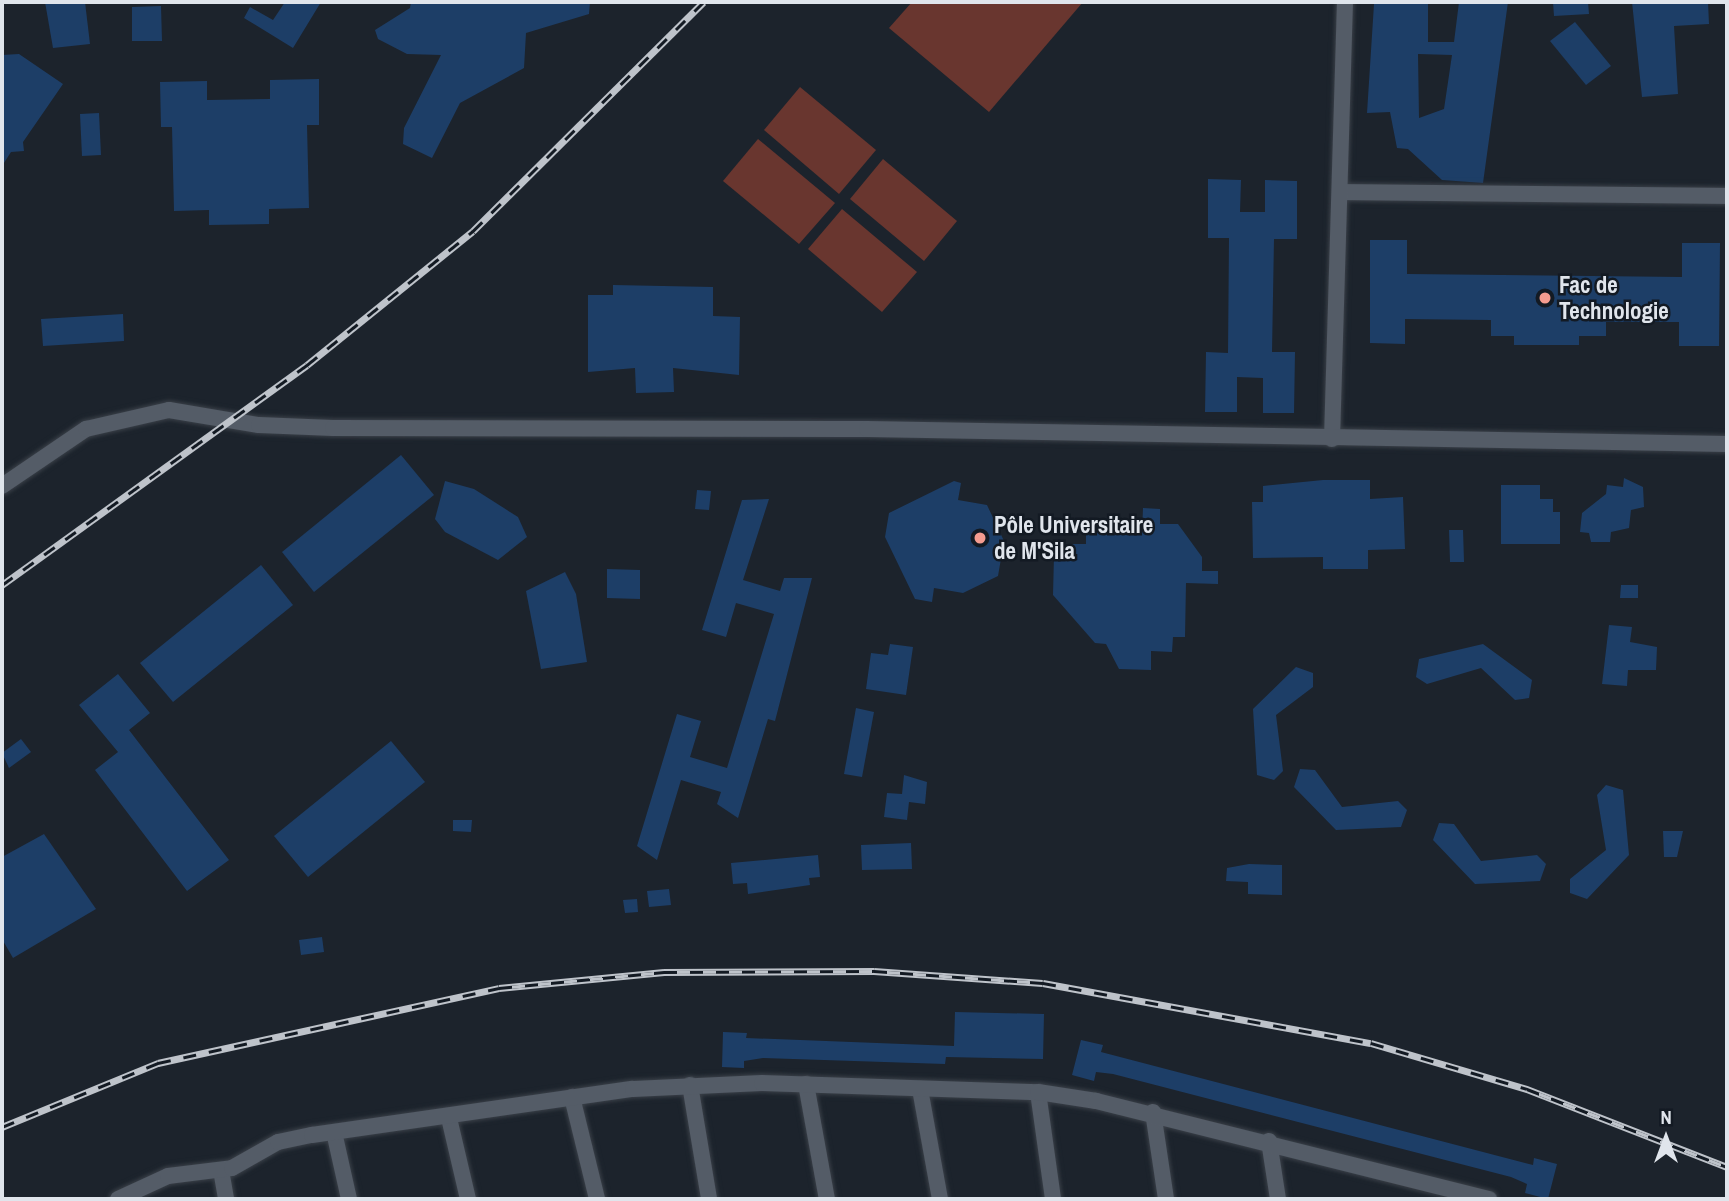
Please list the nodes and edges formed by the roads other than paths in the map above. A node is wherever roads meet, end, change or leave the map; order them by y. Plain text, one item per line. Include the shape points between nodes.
1 (1345, 2) edge
2 (1344, 192) junction
3 (1727, 196) edge
4 (1332, 439) junction
5 (1727, 444) edge
6 (2, 486) edge
7 (806, 1084) junction
8 (690, 1085) junction
9 (920, 1089) junction
10 (1038, 1092) junction
11 (572, 1097) junction
12 (1153, 1112) junction
13 (449, 1118) junction
14 (334, 1132) junction
15 (1269, 1141) junction
16 (221, 1170) junction
17 (1441, 1192) edge
18 (118, 1199) edge
19 (226, 1199) edge
20 (349, 1199) edge
21 (468, 1199) edge
22 (597, 1199) edge
23 (709, 1199) edge
24 (827, 1199) edge
25 (940, 1199) edge
26 (1053, 1199) edge
27 (1166, 1199) edge
28 (1278, 1199) edge
29 (1489, 1199) edge

1 - 2 street
2 - 3 street
2 - 4 street
4 - 5 street
4 - 6 street via 867,429 321,428 169,410 86,429
7 - 8 street
7 - 9 street
7 - 24 street
8 - 11 street
8 - 23 street
9 - 10 street
9 - 25 street
10 - 12 street
10 - 26 street
11 - 13 street
11 - 22 street
12 - 15 street
12 - 27 street
13 - 14 street
13 - 21 street
14 - 16 street via 278,1142
14 - 20 street
15 - 17 street
15 - 28 street
16 - 18 street via 168,1176
16 - 19 street
17 - 29 street

